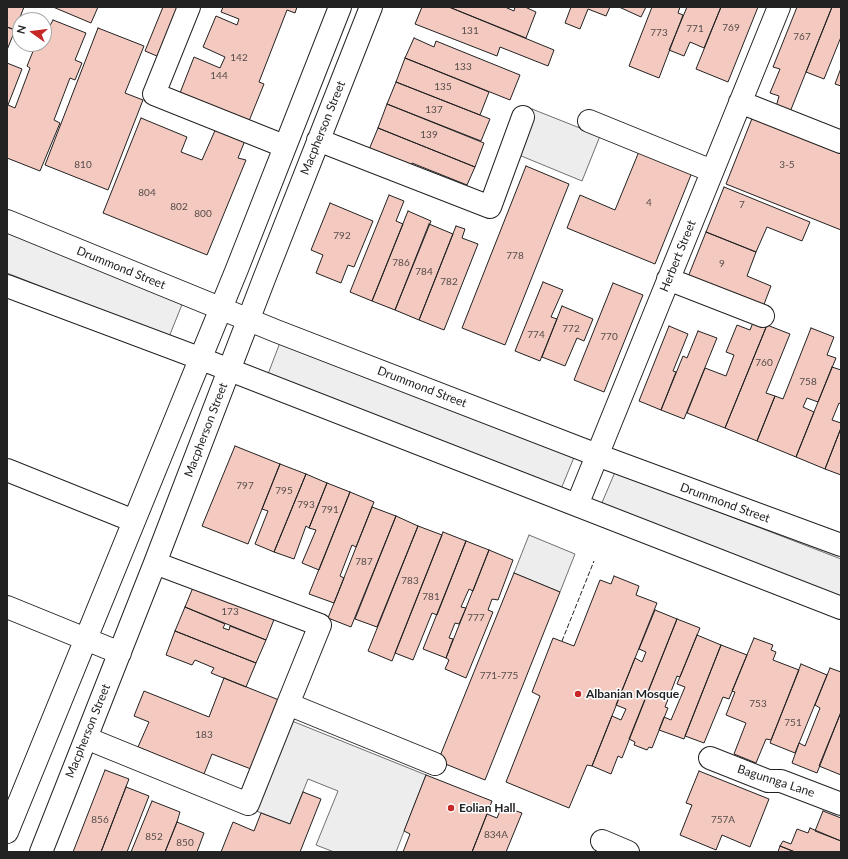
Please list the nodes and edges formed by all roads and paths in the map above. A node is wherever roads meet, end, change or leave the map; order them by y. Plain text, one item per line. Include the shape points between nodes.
1 (189, 7) edge
2 (340, 7) edge
3 (371, 7) edge
4 (778, 7) edge
5 (740, 102) junction
6 (523, 117) dead end
7 (589, 121) dead end
8 (318, 140) junction
9 (841, 142) edge
10 (284, 146) junction
11 (712, 171) junction
12 (7, 222) edge
13 (668, 279) junction
14 (7, 286) edge
15 (220, 308) junction
16 (763, 316) dead end
17 (249, 320) junction
18 (199, 358) junction
19 (230, 370) junction
20 (597, 455) junction
21 (7, 470) edge
22 (577, 505) junction
23 (134, 521) junction
24 (841, 545) edge
25 (155, 563) junction
26 (7, 607) edge
27 (841, 608) edge
28 (86, 638) junction
29 (120, 653) junction
30 (288, 704) junction
31 (86, 738) junction
32 (710, 758) dead end
33 (435, 764) dead end
34 (841, 804) edge
35 (7, 832) edge
36 (602, 841) dead end
37 (40, 852) edge
38 (628, 852) edge

1 - 10 street via 154,94
2 - 10 street
3 - 8 street, Macpherson Street
4 - 5 street, Herbert Street
5 - 9 street
5 - 11 street, Herbert Street
6 - 8 street via 490,207
7 - 11 street
8 - 17 street, Macpherson Street
10 - 15 street
11 - 13 street, Herbert Street
12 - 15 street, Drummond Street
13 - 16 street
13 - 20 street, Herbert Street
14 - 18 street
15 - 17 street, Drummond Street
15 - 18 street
17 - 19 street, Macpherson Street
17 - 20 street, Drummond Street
18 - 19 street
18 - 23 street
19 - 22 street
19 - 25 street, Macpherson Street
20 - 22 street, Herbert Street
20 - 24 street, Drummond Street
21 - 23 street
22 - 27 street
23 - 28 street
25 - 29 street, Macpherson Street
25 - 30 street via 320,625
26 - 28 street
28 - 29 street
28 - 35 street
29 - 31 street, Macpherson Street
30 - 31 street via 248,804
30 - 33 street
31 - 37 street, Macpherson Street
32 - 34 street, Bagunnga Lane via 768,781 781,781
36 - 38 street

